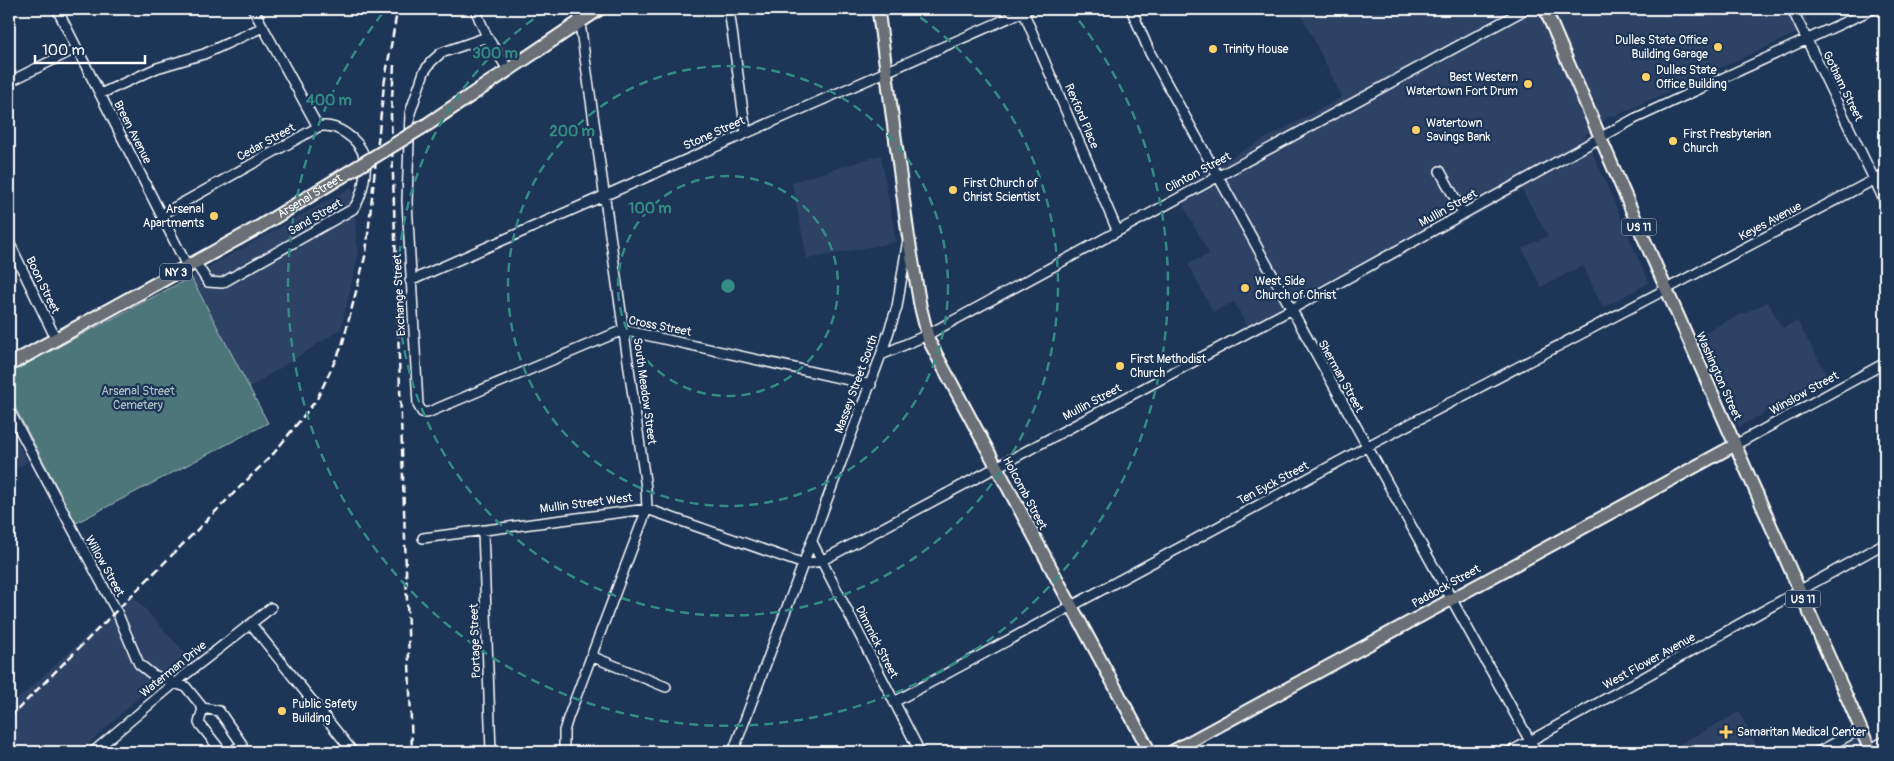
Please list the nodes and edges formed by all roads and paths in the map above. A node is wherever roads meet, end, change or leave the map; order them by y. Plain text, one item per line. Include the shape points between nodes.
1 (57, 9) edge
2 (253, 9) edge
3 (475, 9) edge
4 (599, 9) edge
5 (729, 9) edge
6 (878, 9) edge
7 (1132, 9) edge
8 (1526, 9) edge
9 (1545, 9) edge
10 (1792, 9) edge
11 (1873, 9) edge
12 (1026, 10) edge
13 (579, 15) edge
14 (263, 27) junction
15 (488, 37) junction
16 (1807, 40) junction
17 (77, 48) junction
18 (509, 71) junction
19 (888, 72) junction
20 (9, 82) edge
21 (100, 94) junction
22 (318, 127) junction
23 (746, 133) junction
24 (1600, 138) junction
25 (1440, 171) dead end
26 (1885, 174) edge
27 (1218, 175) junction
28 (1874, 180) junction
29 (604, 195) junction
30 (1885, 202) edge
31 (1463, 213) junction
32 (160, 215) junction
33 (1117, 230) junction
34 (908, 234) junction
35 (9, 242) edge
36 (191, 264) junction
37 (410, 281) junction
38 (1666, 288) junction
39 (1290, 310) junction
40 (623, 330) junction
41 (927, 335) junction
42 (56, 339) junction
43 (881, 355) junction
44 (1885, 363) edge
45 (9, 365) edge
46 (871, 385) junction
47 (454, 402) joint
48 (9, 410) edge
49 (1735, 445) junction
50 (1366, 447) junction
51 (996, 469) junction
52 (647, 509) junction
53 (483, 530) junction
54 (423, 538) dead end
55 (812, 542) junction
56 (1885, 544) edge
57 (821, 561) junction
58 (804, 564) junction
59 (1800, 592) junction
60 (1451, 600) junction
61 (1071, 607) junction
62 (271, 608) dead end
63 (251, 624) junction
64 (591, 656) junction
65 (176, 682) junction
66 (666, 686) dead end
67 (894, 702) junction
68 (203, 708) junction
69 (1861, 729) junction
70 (1530, 741) junction
71 (1885, 741) edge
72 (1871, 751) edge
73 (93, 752) edge
74 (222, 752) edge
75 (232, 752) edge
76 (353, 752) edge
77 (491, 752) edge
78 (564, 752) edge
79 (733, 752) edge
80 (920, 752) edge
81 (1150, 752) edge
82 (1171, 752) edge
83 (1510, 752) edge
84 (1536, 752) edge
85 (1818, 752) edge

1 - 17 street, Breen Avenue
2 - 14 street
3 - 15 street
4 - 13 highway, Arsenal Street / NY 3
5 - 23 street
6 - 19 main road, Massey Street South
7 - 27 street, Sherman Street via 1150,53
8 - 27 street, Clinton Street
9 - 24 main road, Washington Street / US 11
10 - 16 street, Gotham Street
11 - 16 street, Mullin Street
12 - 19 street, Stone Street
12 - 33 street, Rexford Place
13 - 18 highway, Arsenal Street / NY 3
13 - 29 street, South Meadow Street
14 - 21 street via 204,54 157,68
14 - 22 street
15 - 18 street
15 - 37 street, Exchange Street via 441,53 431,62 414,100 408,141
16 - 24 street, Mullin Street via 1634,119
16 - 28 street, Gotham Street
17 - 20 street
17 - 21 street, Breen Avenue
18 - 36 highway, Arsenal Street / NY 3, bridge via 341,178
19 - 23 street, Stone Street
19 - 34 main road, Massey Street South
21 - 32 street, Breen Avenue
22 - 32 street, Cedar Street
22 - 36 street, Sand Street via 329,126 343,132 355,142 364,157 362,192 353,208 222,283 208,282
23 - 29 street, Stone Street
24 - 31 street, Mullin Street
24 - 38 main road, Washington Street / US 11
25 - 31 street
26 - 28 street, Keyes Avenue
27 - 33 street, Clinton Street
27 - 39 street, Sherman Street
28 - 30 street, Gotham Street
28 - 38 street, Keyes Avenue
29 - 37 street, Stone Street
29 - 40 street, South Meadow Street
31 - 39 street, Mullin Street
32 - 36 street, Breen Avenue
33 - 41 street, Clinton Street
34 - 41 main road, Holcomb Street
34 - 43 street, Massey Street South via 897,307
35 - 42 street, Boon Street
36 - 42 highway, Arsenal Street / NY 3
37 - 47 street, Exchange Street via 418,405 422,412 427,413
38 - 49 main road, Washington Street / US 11
38 - 50 street, Ten Eyck Street
39 - 50 street, Sherman Street
39 - 51 street, Mullin Street
40 - 46 street, Cross Street
40 - 47 street, Cross Street
40 - 52 street, South Meadow Street
41 - 43 street, Clinton Street
41 - 51 main road, Holcomb Street
42 - 45 highway, Arsenal Street / NY 3
43 - 46 street, Massey Street South
44 - 49 street, Winslow Street
46 - 55 street, Massey Street South
48 - 65 street, Willow Street via 117,612 139,664 153,675
49 - 59 main road, Washington Street / US 11
49 - 60 main road, Paddock Street
50 - 60 street, Sherman Street
50 - 61 street, Ten Eyck Street
51 - 57 street, Mullin Street
51 - 61 main road, Holcomb Street
52 - 53 street, Mullin Street West
52 - 58 street, Mullin Street West
52 - 64 street, South Meadow Street
53 - 54 street, Mullin Street West
53 - 77 street, Portage Street
55 - 57 street, Dimmick Street
55 - 58 street, Massey Street South
56 - 59 street, West Flower Avenue
57 - 58 street, Mullin Street
57 - 67 street, Dimmick Street
58 - 79 street, Massey Street South
59 - 69 main road, Washington Street / US 11
59 - 70 street, West Flower Avenue
60 - 70 street, Sherman Street
60 - 82 main road, Paddock Street
61 - 67 street, Ten Eyck Street
61 - 81 main road, Holcomb Street
62 - 63 street, Waterman Drive
63 - 65 street, Waterman Drive
63 - 76 street
64 - 66 street
64 - 78 street, South Meadow Street via 566,725
65 - 68 street, Willow Street via 186,686
65 - 73 street, Waterman Drive
67 - 80 street, Dimmick Street
68 - 74 street via 199,723
68 - 75 street, Willow Street via 219,711 242,744
69 - 72 main road, Washington Street / US 11
69 - 85 street
70 - 83 street, West Flower Avenue
70 - 84 street, Sherman Street
71 - 72 street

